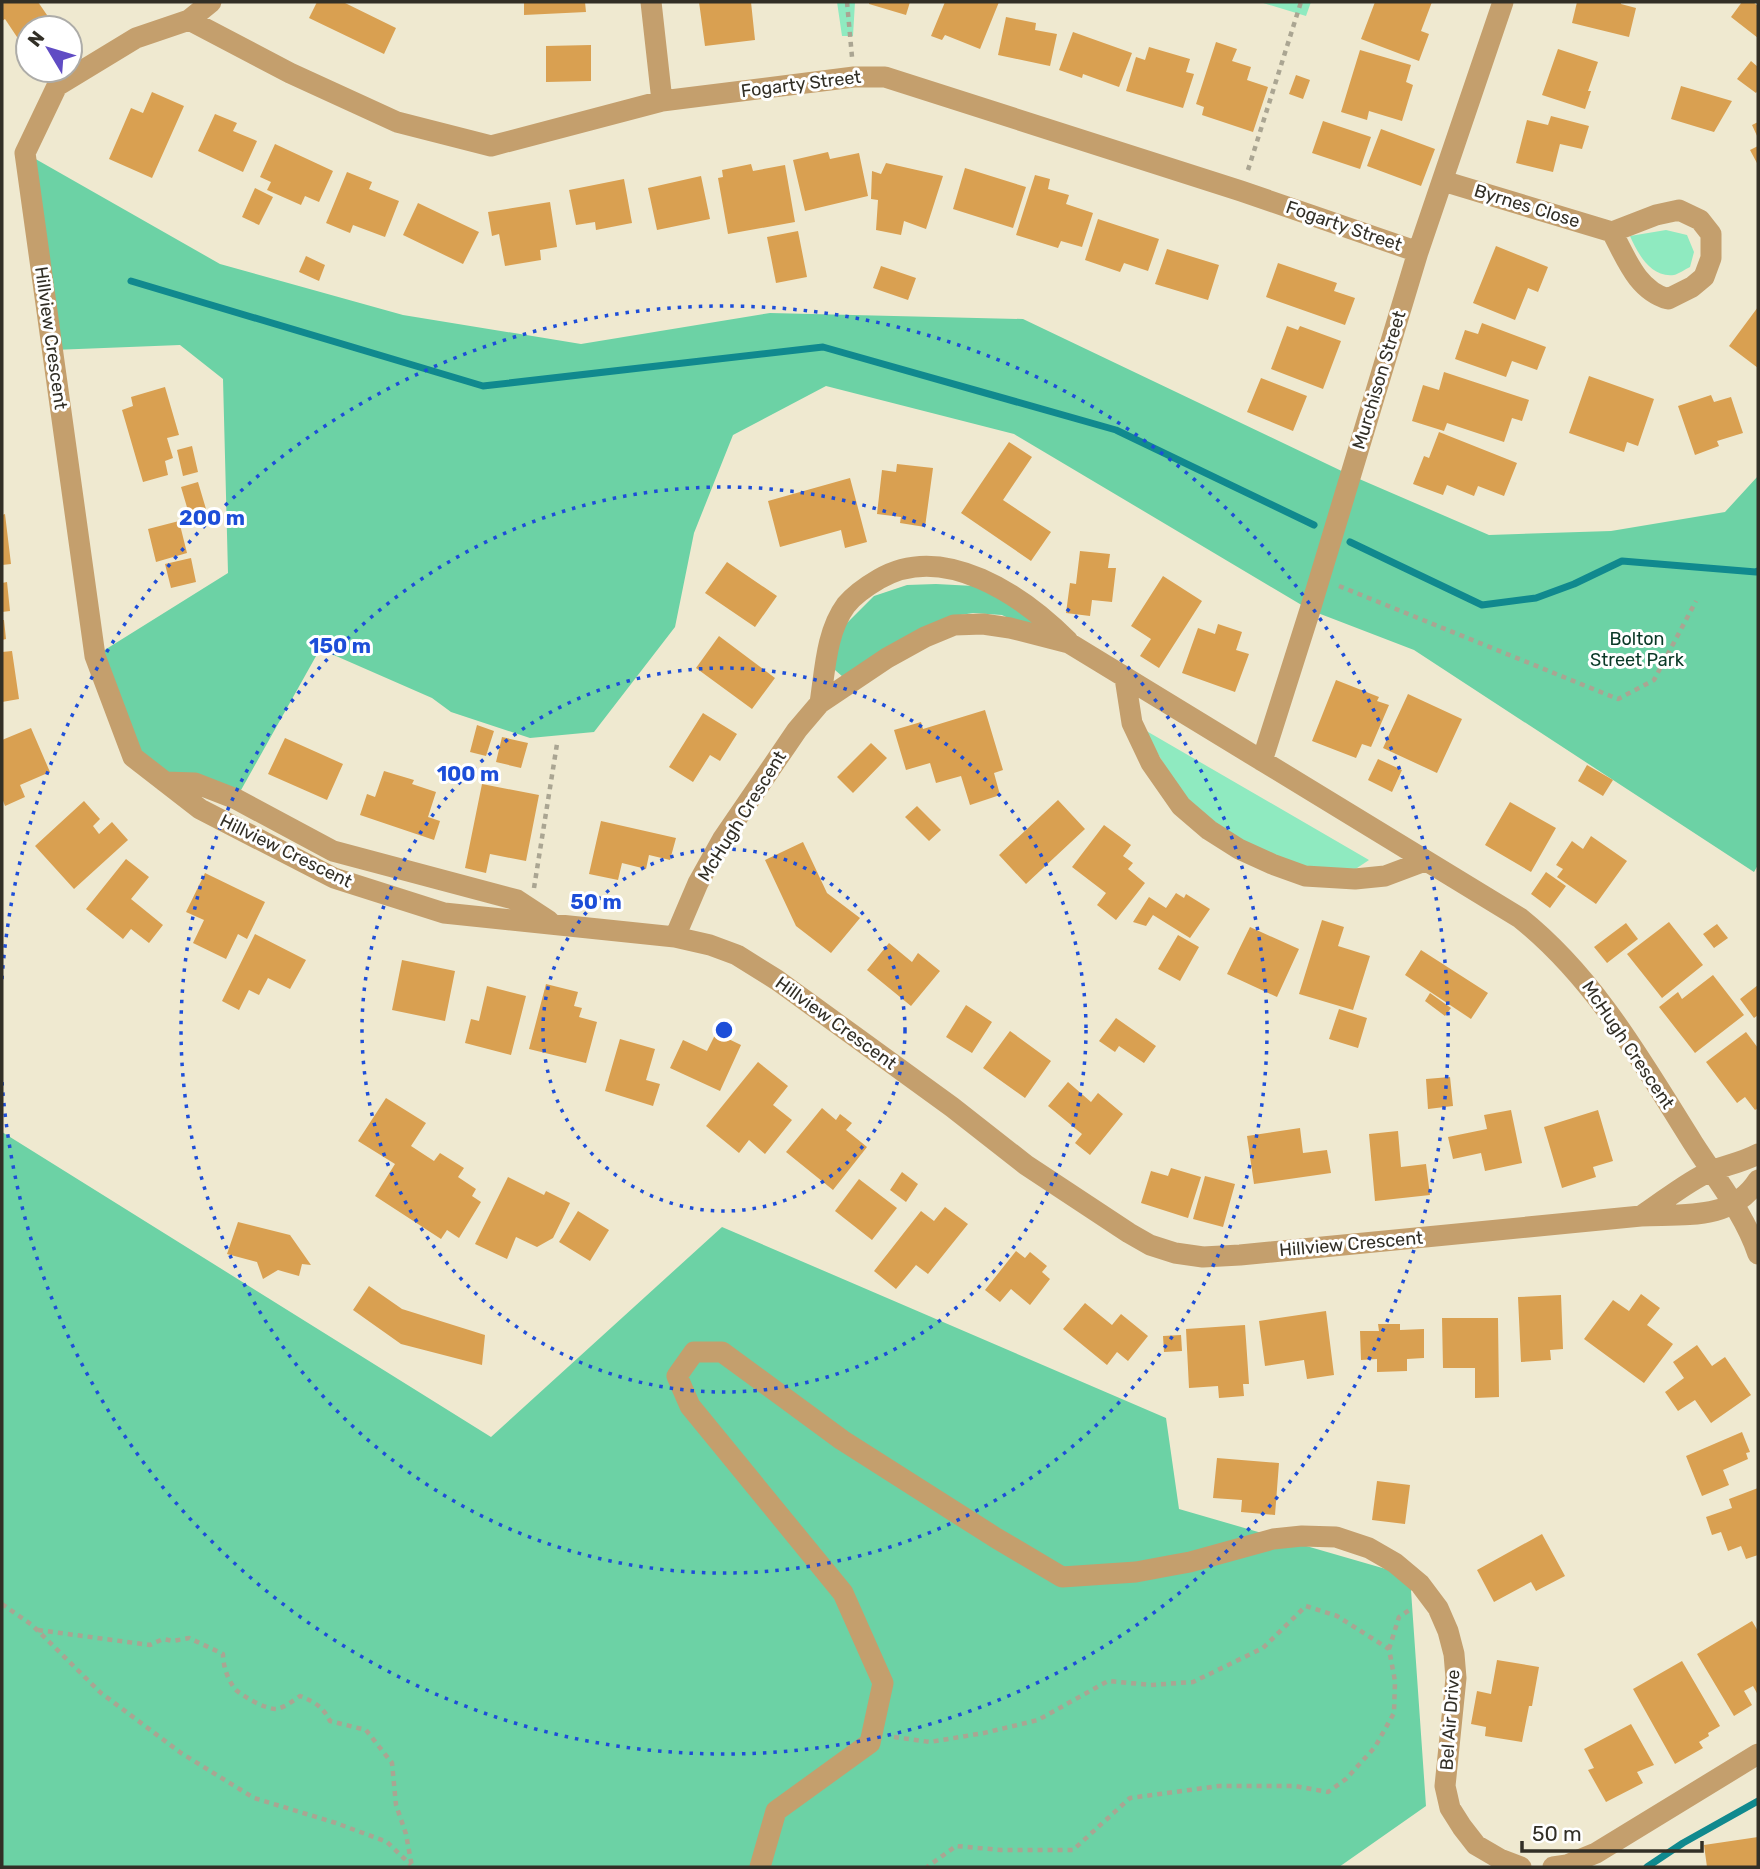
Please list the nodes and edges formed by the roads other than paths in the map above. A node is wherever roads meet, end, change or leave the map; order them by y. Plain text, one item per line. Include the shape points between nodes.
1 (211, 2) edge
2 (651, 2) edge
3 (1503, 2) edge
4 (188, 20) junction
5 (662, 101) junction
6 (1443, 181) junction
7 (1612, 232) junction
8 (1418, 252) junction
9 (1069, 643) junction
10 (1125, 678) junction
11 (820, 702) junction
12 (1262, 761) junction
13 (165, 782) junction
14 (1425, 861) junction
15 (554, 924) junction
16 (675, 937) junction
17 (1758, 1154) edge
18 (1712, 1171) junction
19 (1758, 1180) edge
20 (1734, 1204) junction
21 (1641, 1216) junction
22 (1758, 1254) edge
23 (1758, 1754) edge
24 (760, 1867) edge
25 (1521, 1867) edge
26 (1553, 1867) edge

1 - 4 street, Hillview Crescent
2 - 5 street
3 - 6 street, Murchison Street
4 - 5 street, Fogarty Street via 397,122 491,146
4 - 13 street, Hillview Crescent via 136,38 57,86 25,153 95,656 133,757
5 - 8 street, Fogarty Street via 854,76 885,77
6 - 7 street, Byrnes Close
6 - 8 street, Murchison Street
7 - 7 street via 1633,273 1657,295 1668,299 1704,277 1711,258 1711,234 1700,220 1679,210
8 - 12 street, Murchison Street
9 - 10 street, McHugh Crescent
9 - 11 street, McHugh Crescent via 996,626 954,625 887,658
9 - 11 street, McHugh Crescent via 1047,620 988,583 960,571 908,568 862,588 846,606 827,654
10 - 12 street, McHugh Crescent
10 - 14 street via 1132,723 1151,763 1181,806 1239,849 1305,876 1385,876
11 - 16 street, McHugh Crescent via 722,840
12 - 14 street, McHugh Crescent
13 - 15 street via 195,783 236,799 333,851 517,900
13 - 15 street, Hillview Crescent via 200,809 334,878 444,913
14 - 18 street, McHugh Crescent via 1520,918 1546,939 1620,1028
15 - 16 street, Hillview Crescent
16 - 21 street, Hillview Crescent via 737,955 777,979 1026,1165 1129,1234 1175,1253 1240,1255
17 - 18 street, Hillview Crescent
18 - 20 street
18 - 21 street, Hillview Crescent
19 - 20 street via 1751,1192
20 - 21 street, Hillview Crescent via 1704,1214
20 - 22 street
23 - 26 street via 1596,1853
24 - 25 street, Bel Air Drive via 776,1811 870,1742 883,1683 843,1593 690,1406 677,1376 694,1352 722,1352 842,1440 1062,1577 1136,1572 1302,1536 1336,1537 1395,1563 1420,1584 1438,1608 1454,1654 1456,1678 1445,1786 1450,1808 1476,1844

